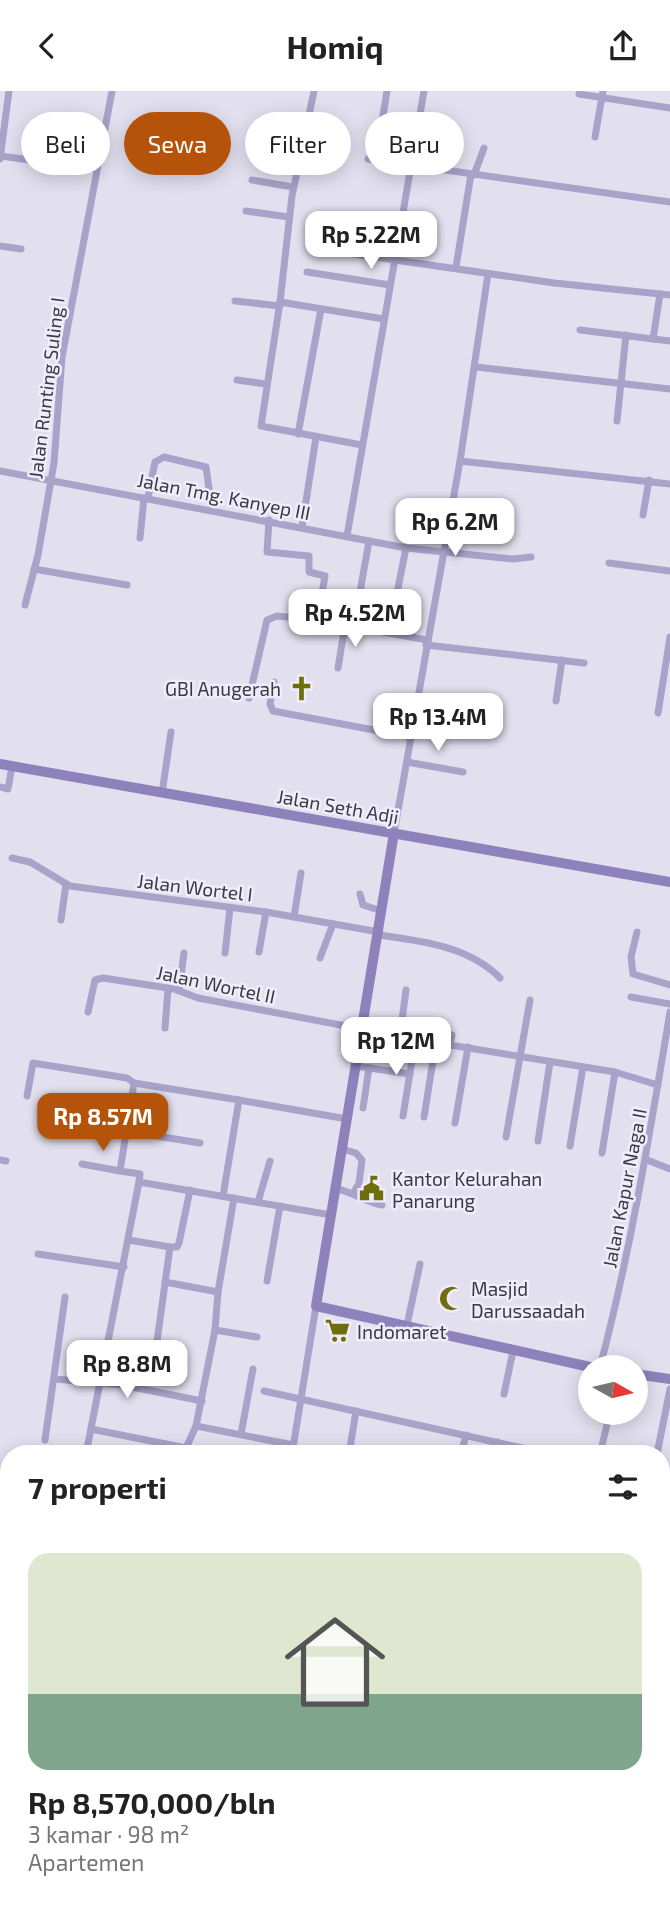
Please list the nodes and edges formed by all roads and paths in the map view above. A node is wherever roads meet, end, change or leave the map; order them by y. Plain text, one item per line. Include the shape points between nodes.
1 (9, 91) edge
2 (112, 91) edge
3 (314, 91) edge
4 (387, 91) edge
5 (424, 91) edge
6 (579, 94) dead end
7 (602, 95) edge
8 (670, 109) edge
9 (107, 112) edge
10 (310, 112) edge
11 (384, 112) edge
12 (420, 112) edge
13 (594, 137) dead end
14 (484, 148) dead end
15 (0, 158) edge
16 (21, 160) edge
17 (464, 173) edge
18 (472, 174) junction
19 (94, 175) edge
20 (296, 175) edge
21 (408, 175) edge
22 (252, 180) dead end
23 (293, 187) junction
24 (670, 202) edge
25 (246, 211) dead end
26 (289, 217) junction
27 (0, 246) edge
28 (20, 249) dead end
29 (355, 254) dead end
30 (393, 261) junction
31 (456, 267) junction
32 (307, 272) dead end
33 (488, 274) junction
34 (390, 285) junction
35 (660, 294) junction
36 (670, 295) edge
37 (234, 301) dead end
38 (280, 304) junction
39 (321, 309) junction
40 (384, 319) junction
41 (580, 331) dead end
42 (626, 335) junction
43 (653, 338) junction
44 (670, 341) edge
45 (476, 367) junction
46 (237, 380) dead end
47 (619, 382) junction
48 (266, 384) junction
49 (670, 389) edge
50 (617, 421) dead end
51 (298, 434) junction
52 (316, 437) junction
53 (362, 445) junction
54 (460, 461) junction
55 (0, 471) edge
56 (51, 479) junction
57 (649, 480) junction
58 (670, 484) edge
59 (146, 498) junction
60 (212, 510) junction
61 (643, 515) dead end
62 (269, 520) junction
63 (302, 527) junction
64 (347, 536) junction
65 (140, 538) dead end
66 (369, 541) junction
67 (406, 548) junction
68 (442, 552) junction
69 (531, 557) dead end
70 (609, 563) dead end
71 (34, 569) junction
72 (670, 571) edge
73 (127, 585) dead end
74 (25, 605) dead end
75 (318, 620) junction
76 (345, 625) junction
77 (354, 626) junction
78 (389, 633) junction
79 (670, 637) edge
80 (427, 642) junction
81 (562, 660) junction
82 (584, 663) dead end
83 (338, 668) dead end
84 (274, 682) dead end
85 (249, 698) dead end
86 (556, 701) dead end
87 (658, 713) dead end
88 (172, 732) dead end
89 (411, 737) junction
90 (407, 762) junction
91 (0, 764) edge
92 (11, 772) dead end
93 (463, 772) dead end
94 (0, 787) edge
95 (162, 793) junction
96 (394, 833) junction
97 (12, 858) dead end
98 (301, 873) dead end
99 (670, 882) edge
100 (66, 884) junction
101 (360, 894) dead end
102 (230, 908) junction
103 (382, 911) junction
104 (266, 912) junction
105 (294, 917) junction
106 (61, 920) dead end
107 (333, 924) junction
108 (637, 932) dead end
109 (379, 933) junction
110 (259, 952) dead end
111 (184, 953) dead end
112 (225, 953) dead end
113 (320, 958) dead end
114 (500, 978) dead end
115 (670, 985) edge
116 (169, 989) junction
117 (406, 990) dead end
118 (179, 991) junction
119 (631, 997) dead end
120 (530, 1000) dead end
121 (670, 1004) edge
122 (88, 1012) dead end
123 (670, 1017) edge
124 (363, 1027) junction
125 (165, 1028) dead end
126 (401, 1028) junction
127 (452, 1035) dead end
128 (415, 1042) dead end
129 (436, 1042) junction
130 (450, 1045) junction
131 (468, 1047) junction
132 (667, 1048) edge
133 (519, 1057) junction
134 (550, 1062) junction
135 (356, 1066) junction
136 (583, 1067) junction
137 (369, 1068) junction
138 (615, 1072) junction
139 (410, 1075) junction
140 (134, 1083) junction
141 (658, 1085) junction
142 (27, 1096) dead end
143 (239, 1100) junction
144 (363, 1108) dead end
145 (403, 1116) dead end
146 (424, 1117) dead end
147 (347, 1119) junction
148 (455, 1123) dead end
149 (100, 1127) dead end
150 (126, 1130) junction
151 (506, 1136) dead end
152 (538, 1141) dead end
153 (200, 1143) dead end
154 (570, 1146) dead end
155 (342, 1149) junction
156 (602, 1153) dead end
157 (647, 1160) junction
158 (270, 1161) dead end
159 (82, 1164) dead end
160 (670, 1169) edge
161 (120, 1171) junction
162 (139, 1182) junction
163 (335, 1188) junction
164 (190, 1190) junction
165 (354, 1192) junction
166 (223, 1196) junction
167 (234, 1198) junction
168 (258, 1202) junction
169 (382, 1205) dead end
170 (280, 1206) junction
171 (331, 1215) junction
172 (130, 1240) junction
173 (170, 1247) junction
174 (38, 1254) dead end
175 (421, 1263) dead end
176 (124, 1267) junction
177 (267, 1281) dead end
178 (165, 1282) junction
179 (218, 1292) junction
180 (65, 1297) dead end
181 (316, 1306) junction
182 (407, 1325) junction
183 (215, 1330) junction
184 (257, 1337) dead end
185 (513, 1352) junction
186 (603, 1355) edge
187 (155, 1356) dead end
188 (578, 1365) edge
189 (253, 1370) dead end
190 (648, 1376) edge
191 (55, 1379) junction
192 (670, 1379) edge
193 (100, 1384) junction
194 (670, 1389) edge
195 (264, 1391) dead end
196 (504, 1394) dead end
197 (301, 1397) junction
198 (202, 1401) junction
199 (355, 1411) junction
200 (607, 1425) edge
201 (195, 1426) junction
202 (91, 1429) junction
203 (242, 1434) junction
204 (466, 1435) junction
205 (45, 1440) dead end
206 (497, 1442) junction
207 (88, 1445) edge
208 (161, 1445) edge
209 (189, 1445) edge
210 (293, 1445) joint
211 (350, 1445) edge
212 (463, 1445) edge
213 (496, 1445) edge
214 (510, 1445) edge
215 (602, 1445) edge
216 (659, 1445) edge

1 - 15 street
2 - 9 street, Jalan Runting Suling I
3 - 10 street
4 - 11 street
5 - 12 street
6 - 7 street
7 - 8 street
7 - 13 street
14 - 18 street
15 - 16 street
17 - 18 street
18 - 24 street
18 - 31 street
19 - 56 street, Jalan Runting Suling I via 62,357
20 - 23 street
21 - 30 street
22 - 23 street
23 - 26 street
25 - 26 street
26 - 38 street
27 - 28 street
29 - 30 street
30 - 31 street
30 - 34 street
31 - 33 street
32 - 34 street
33 - 35 street
33 - 45 street
34 - 40 street
35 - 36 street
35 - 43 street
37 - 38 street
38 - 39 street
38 - 48 street
39 - 40 street
39 - 51 street
40 - 53 street
41 - 42 street
42 - 43 street
42 - 47 street
43 - 44 street
45 - 47 street
45 - 54 street
46 - 48 street
47 - 49 street
47 - 50 street
48 - 51 street via 261,426
51 - 52 street
52 - 53 street
52 - 63 street
53 - 64 street
54 - 57 street
54 - 68 street
55 - 56 street, Jalan Tmg. Kanyep III
56 - 59 street, Jalan Tmg. Kanyep III
56 - 71 street, Jalan Runting Suling I
57 - 58 street
57 - 61 street
59 - 60 street, Jalan Tmg. Kanyep III
59 - 60 street via 155,462 164,457 206,467
59 - 65 street
60 - 62 street, Jalan Tmg. Kanyep III
62 - 63 street, Jalan Tmg. Kanyep III
62 - 75 street via 267,552 309,556 309,572 325,576
63 - 64 street, Jalan Tmg. Kanyep III
64 - 66 street, Jalan Tmg. Kanyep III
66 - 67 street, Jalan Tmg. Kanyep III
66 - 77 street
67 - 68 street, Jalan Tmg. Kanyep III
67 - 78 street
68 - 69 street, Jalan Tmg. Kanyep III
68 - 80 street
70 - 72 street
71 - 73 street
71 - 74 street, Jalan Runting Suling I
75 - 76 street
75 - 85 street via 277,616 267,620
76 - 77 street
76 - 83 street
77 - 78 street
78 - 80 street
79 - 87 street
80 - 81 street
80 - 89 street
81 - 82 street
81 - 86 street
84 - 89 street via 273,711
88 - 95 street
89 - 90 street
90 - 93 street
90 - 96 street
91 - 95 street, Jalan Seth Adji
92 - 94 street via 8,789
95 - 96 street, Jalan Seth Adji
96 - 99 street, Jalan Seth Adji
96 - 103 street
97 - 100 street, Jalan Wortel I via 30,862
98 - 105 street
100 - 102 street, Jalan Wortel I
100 - 106 street
101 - 103 street via 363,905
102 - 104 street, Jalan Wortel I
102 - 112 street
103 - 109 street
104 - 105 street, Jalan Wortel I
104 - 110 street
105 - 107 street, Jalan Wortel I
107 - 109 street, Jalan Wortel I
107 - 113 street
108 - 115 street via 633,974
109 - 114 street, Jalan Wortel I via 458,952 487,965
109 - 124 street
111 - 118 street
116 - 118 street, Jalan Wortel II
116 - 122 street, Jalan Wortel II via 99,979
116 - 125 street
117 - 126 street
118 - 124 street, Jalan Wortel II
119 - 121 street
120 - 133 street
123 - 132 street, Jalan Kapur Naga II
124 - 126 street, Jalan Wortel II
124 - 135 street
126 - 129 street, Jalan Wortel II via 431,1034
127 - 130 street
128 - 139 street
129 - 130 street, Jalan Wortel II
129 - 146 street
130 - 131 street, Jalan Wortel II
131 - 133 street, Jalan Wortel II
131 - 148 street
132 - 141 street, Jalan Kapur Naga II
133 - 134 street, Jalan Wortel II
133 - 151 street
134 - 136 street, Jalan Wortel II
134 - 152 street
135 - 137 street
135 - 147 street
136 - 138 street, Jalan Wortel II
136 - 154 street
137 - 139 street
137 - 144 street
138 - 141 street, Jalan Wortel II
138 - 156 street
139 - 145 street
140 - 142 street via 127,1078 33,1063
140 - 143 street
140 - 150 street
141 - 157 street, Jalan Kapur Naga II
143 - 147 street
143 - 166 street
147 - 155 street
149 - 150 street
150 - 153 street
150 - 161 street
155 - 163 street
155 - 165 street via 362,1160
157 - 160 street
157 - 186 street, Jalan Kapur Naga II
158 - 168 street
159 - 161 street
161 - 162 street via 140,1174
162 - 164 street
162 - 172 street
163 - 165 street
163 - 171 street
164 - 166 street
164 - 173 street via 179,1243
165 - 169 street
166 - 167 street
167 - 168 street
167 - 179 street
168 - 170 street
170 - 171 street
170 - 177 street
171 - 181 street
172 - 173 street
172 - 176 street
173 - 178 street
174 - 176 street
175 - 182 street
176 - 193 street
178 - 179 street
178 - 187 street
179 - 183 street
180 - 191 street
181 - 182 street
181 - 197 street
182 - 185 street
183 - 184 street
183 - 198 street
185 - 188 street
185 - 196 street
189 - 203 street
190 - 192 street
191 - 193 street
191 - 205 street
193 - 198 street
193 - 202 street
194 - 216 street
195 - 197 street
197 - 199 street
197 - 210 street
198 - 201 street
199 - 204 street
199 - 211 street
200 - 215 street
201 - 203 street
201 - 209 street
202 - 207 street
202 - 208 street
203 - 210 street
204 - 206 street
204 - 212 street
206 - 213 street
206 - 214 street

